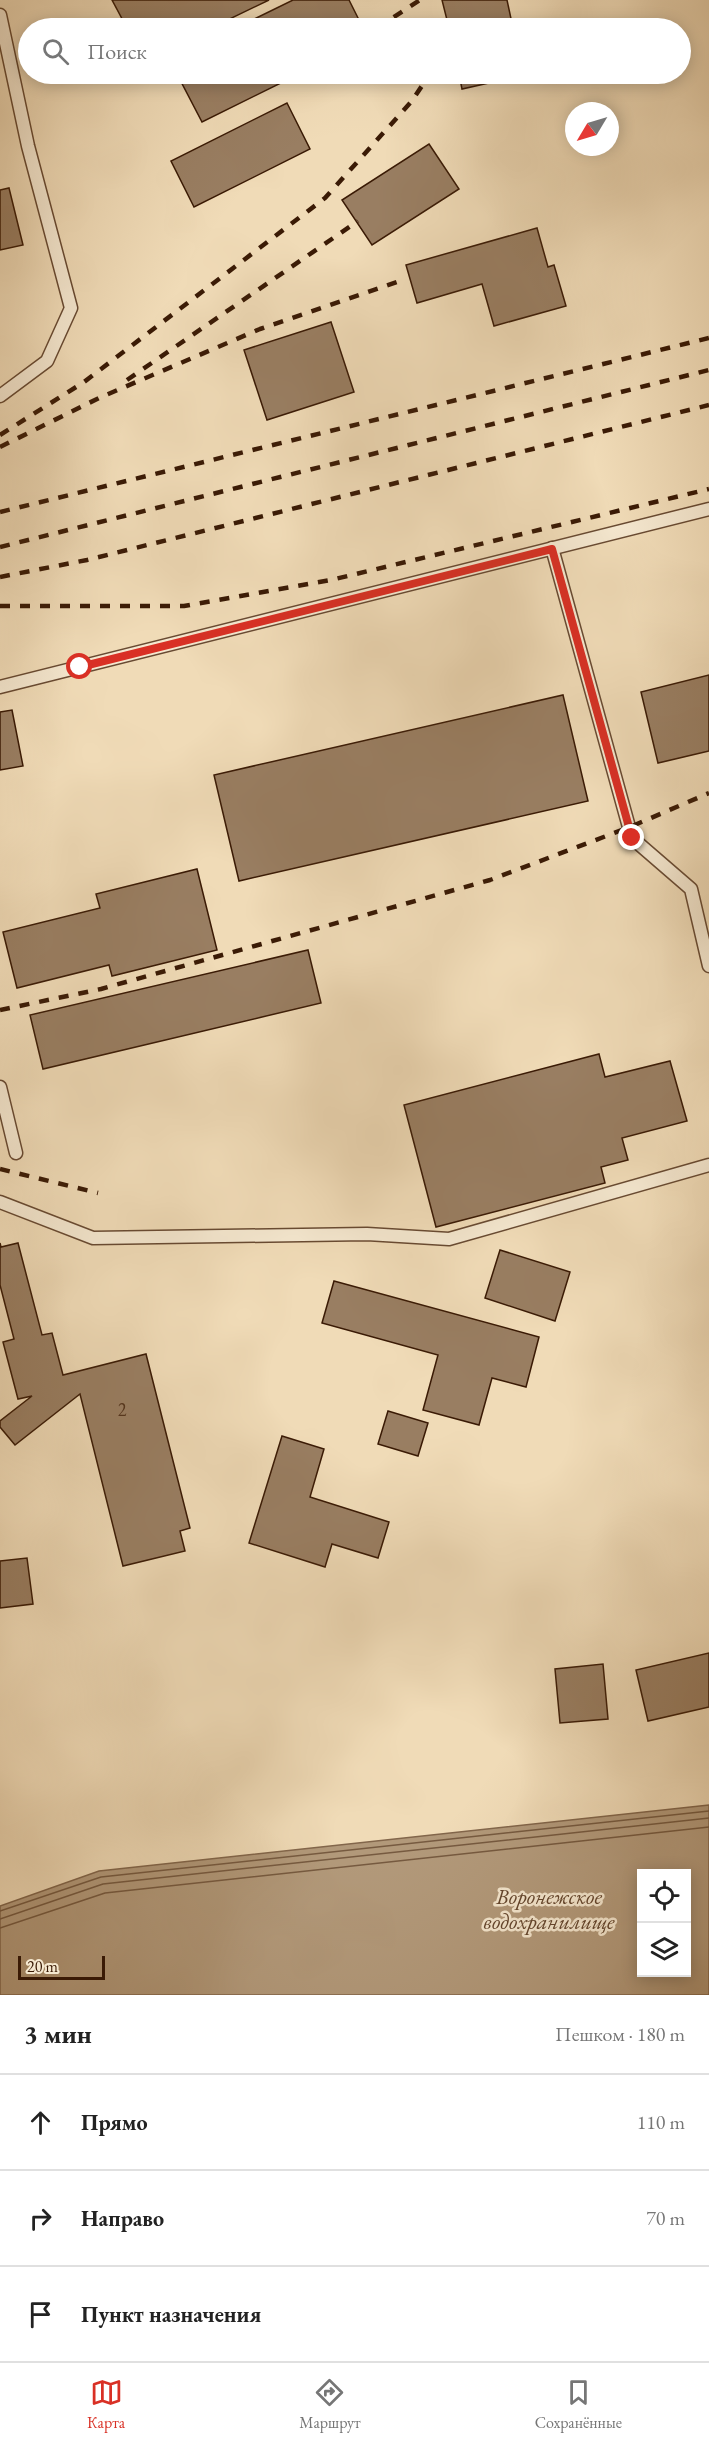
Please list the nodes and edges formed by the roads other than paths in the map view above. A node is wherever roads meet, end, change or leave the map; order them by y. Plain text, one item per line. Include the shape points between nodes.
1 (0, 15) edge
2 (0, 396) edge
3 (709, 509) edge
4 (552, 549) junction
5 (0, 687) edge
6 (709, 966) edge
7 (0, 1087) edge
8 (16, 1153) dead end
9 (709, 1165) edge
10 (0, 1202) edge

1 - 2 lane via 28,146 71,308 47,361
3 - 4 lane
4 - 5 lane
4 - 6 lane via 632,838 691,890
7 - 8 lane
9 - 10 lane via 449,1239 367,1234 93,1238

